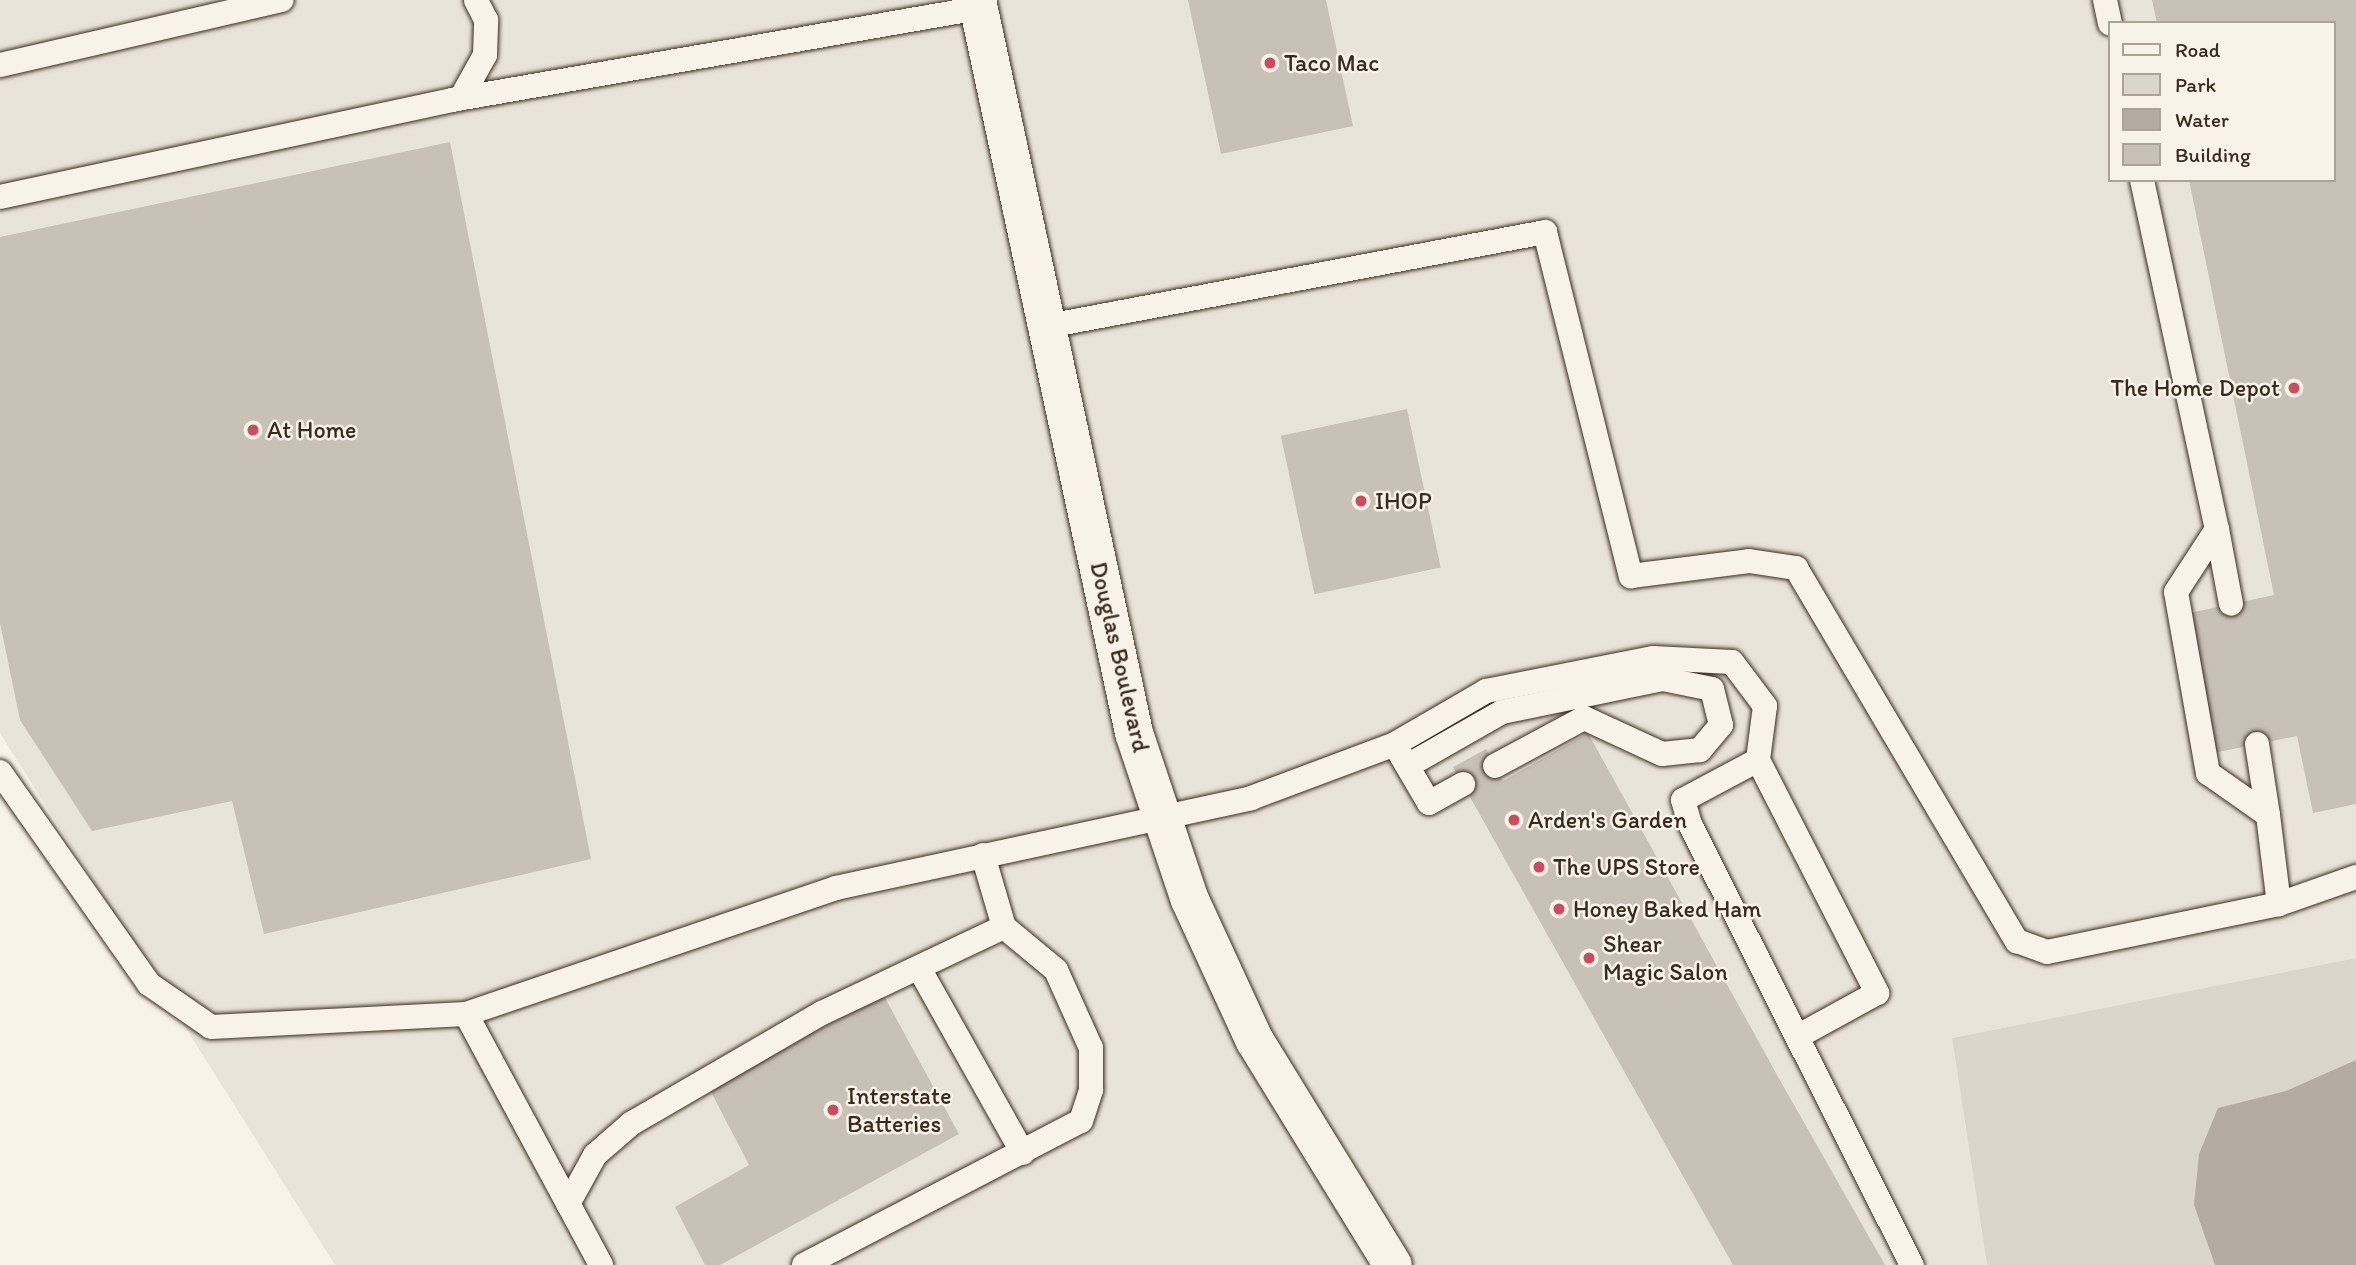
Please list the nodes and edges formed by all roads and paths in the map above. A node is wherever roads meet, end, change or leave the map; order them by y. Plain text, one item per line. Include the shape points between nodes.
1 (282, 0) edge
2 (476, 0) edge
3 (2105, 0) edge
4 (978, 4) edge
5 (2109, 21) edge
6 (0, 65) edge
7 (452, 100) junction
8 (2143, 182) edge
9 (0, 197) edge
10 (1048, 326) junction
11 (2217, 529) junction
12 (2231, 604) dead end
13 (2257, 744) dead end
14 (1394, 745) junction
15 (1758, 760) junction
16 (1409, 765) junction
17 (1496, 766) dead end
18 (0, 772) edge
19 (1463, 784) dead end
20 (1161, 814) junction
21 (2268, 815) junction
22 (983, 855) junction
23 (2356, 877) edge
24 (2279, 904) junction
25 (1004, 927) junction
26 (919, 968) junction
27 (466, 1014) junction
28 (1797, 1037) junction
29 (1023, 1153) junction
30 (568, 1204) junction
31 (601, 1265) edge
32 (804, 1265) edge
33 (1393, 1265) edge
34 (1912, 1265) edge

1 - 6 lane
2 - 7 lane via 486,20 485,55 461,98
3 - 5 lane
4 - 7 lane
4 - 10 main road, Douglas Boulevard
7 - 9 lane
8 - 11 lane
10 - 20 main road, Douglas Boulevard via 1134,733
10 - 24 lane via 1545,232 1631,576 1749,561 1797,568 2017,941 2047,952
11 - 12 lane
11 - 21 lane via 2176,592 2190,674 2208,773
13 - 21 lane
14 - 15 lane via 1486,691 1653,657 1732,662 1765,706
14 - 16 lane
14 - 20 lane via 1251,798
15 - 28 lane via 1683,800
15 - 28 lane via 1877,993
16 - 17 lane via 1502,712 1663,679 1712,689 1721,725 1700,750 1662,754 1584,718
16 - 19 lane via 1429,803
18 - 27 lane via 149,984 211,1027
20 - 22 lane
20 - 33 main road, Douglas Boulevard via 1190,900 1255,1041
21 - 24 lane
22 - 25 lane
22 - 27 lane via 836,888
23 - 24 lane
25 - 26 lane
25 - 29 lane via 1055,970 1091,1048 1091,1090 1082,1121
26 - 29 lane
26 - 30 lane via 822,1013 632,1123 595,1155
27 - 30 lane
28 - 34 lane
29 - 32 lane
30 - 31 lane

